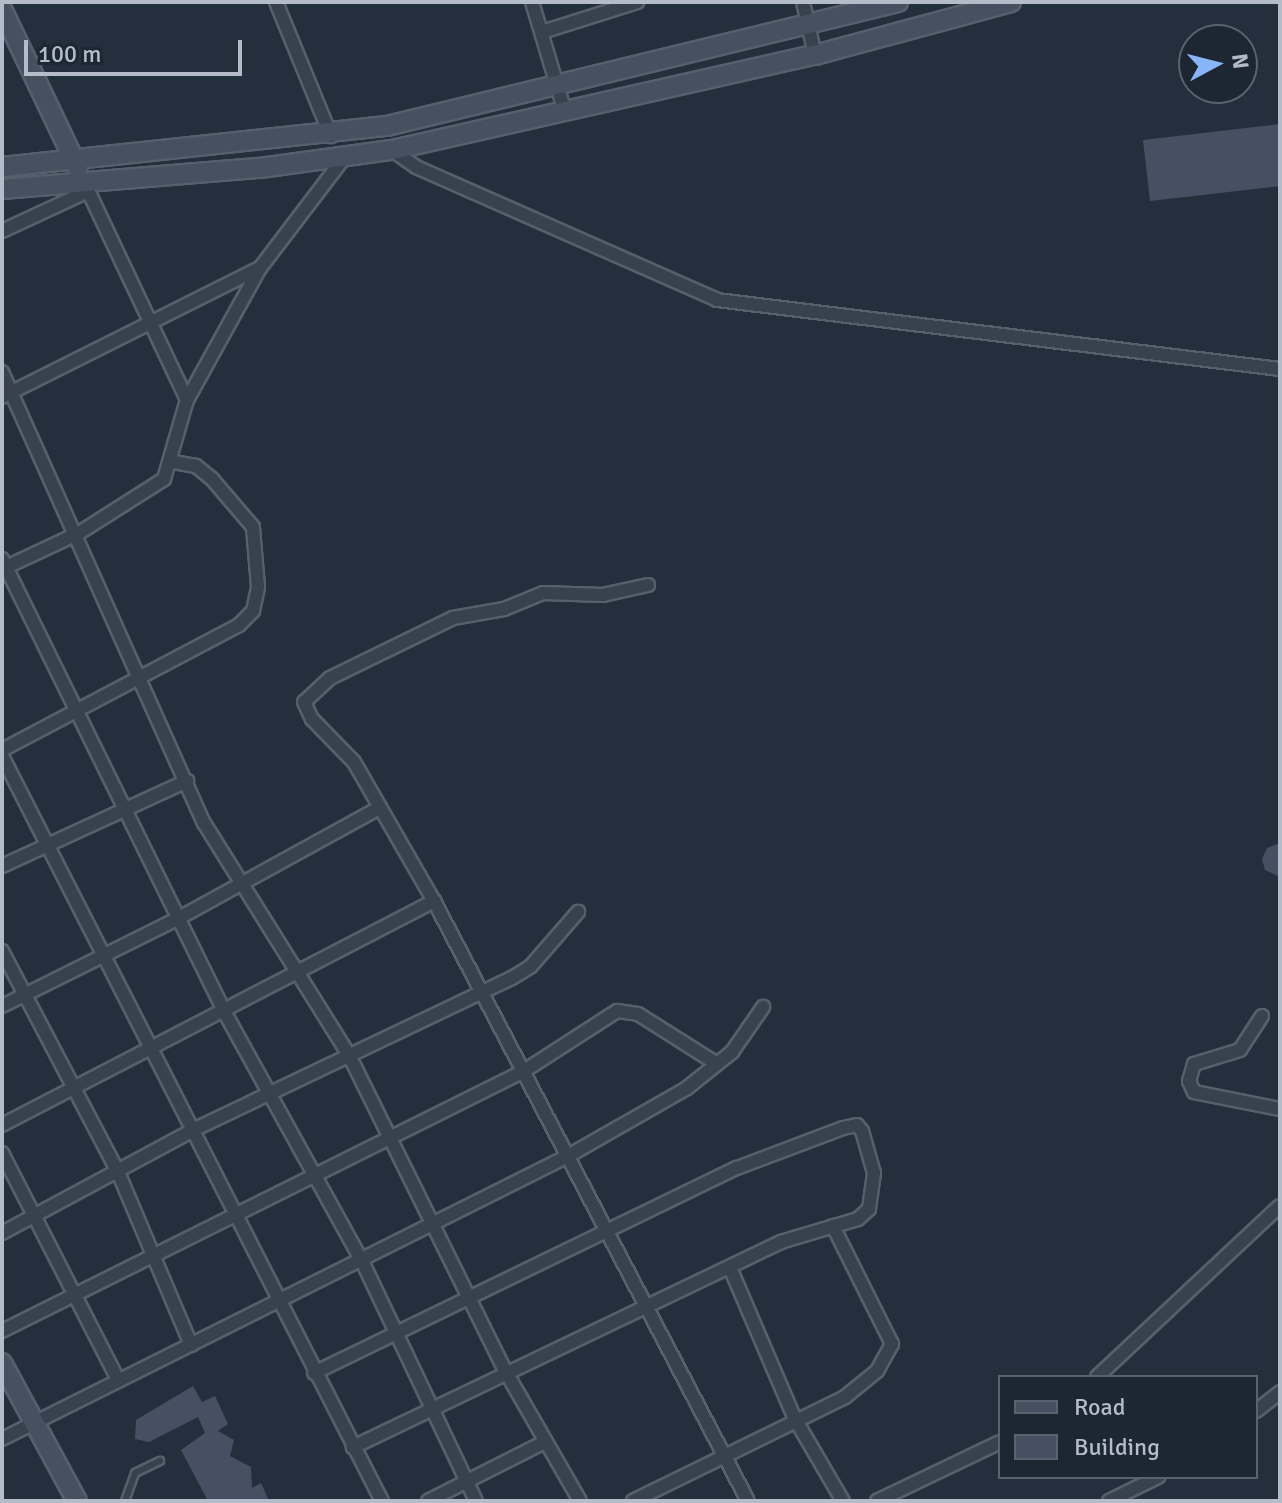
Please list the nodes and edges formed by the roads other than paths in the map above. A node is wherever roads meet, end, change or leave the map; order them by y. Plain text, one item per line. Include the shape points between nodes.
1 (276, 2) edge
2 (532, 2) edge
3 (637, 2) edge
4 (803, 2) edge
5 (898, 2) edge
6 (1011, 2) edge
7 (605, 7) edge
8 (2, 9) edge
9 (808, 25) junction
10 (542, 32) junction
11 (815, 55) junction
12 (559, 84) junction
13 (565, 112) junction
14 (331, 136) junction
15 (392, 150) junction
16 (343, 159) junction
17 (75, 160) junction
18 (2, 167) edge
19 (86, 186) junction
20 (2, 189) edge
21 (2, 231) edge
22 (260, 268) junction
23 (149, 320) junction
24 (1280, 369) edge
25 (2, 372) edge
26 (7, 395) edge
27 (187, 400) junction
28 (173, 462) junction
29 (79, 533) junction
30 (3, 565) edge
31 (648, 585) dead end
32 (141, 678) junction
33 (74, 715) junction
34 (2, 753) edge
35 (187, 781) junction
36 (377, 809) junction
37 (125, 812) junction
38 (45, 844) junction
39 (2, 866) edge
40 (242, 883) junction
41 (434, 901) junction
42 (578, 912) dead end
43 (179, 918) junction
44 (2, 951) edge
45 (103, 955) junction
46 (299, 971) junction
47 (481, 989) junction
48 (25, 994) junction
49 (2, 1006) edge
50 (763, 1007) dead end
51 (225, 1013) junction
52 (1262, 1016) dead end
53 (152, 1050) junction
54 (349, 1055) junction
55 (717, 1064) junction
56 (524, 1071) junction
57 (77, 1089) junction
58 (271, 1094) junction
59 (1280, 1109) edge
60 (2, 1125) edge
61 (193, 1130) junction
62 (392, 1138) junction
63 (2, 1153) edge
64 (568, 1156) junction
65 (118, 1172) junction
66 (312, 1175) junction
67 (1280, 1206) edge
68 (35, 1216) junction
69 (236, 1216) junction
70 (437, 1223) junction
71 (833, 1226) junction
72 (2, 1233) edge
73 (607, 1236) junction
74 (155, 1252) junction
75 (363, 1263) junction
76 (731, 1270) junction
77 (75, 1293) junction
78 (471, 1302) junction
79 (278, 1304) junction
80 (648, 1307) junction
81 (2, 1331) edge
82 (399, 1334) junction
83 (191, 1345) junction
84 (2, 1363) edge
85 (314, 1373) junction
86 (507, 1374) junction
87 (1099, 1375) edge
88 (118, 1380) junction
89 (1280, 1392) edge
90 (1258, 1409) edge
91 (434, 1411) junction
92 (795, 1419) junction
93 (39, 1422) junction
94 (2, 1439) edge
95 (545, 1442) junction
96 (998, 1443) edge
97 (353, 1447) junction
98 (726, 1456) junction
99 (160, 1461) dead end
100 (1154, 1479) edge
101 (466, 1482) junction
102 (77, 1501) edge
103 (125, 1501) edge
104 (382, 1501) edge
105 (428, 1501) edge
106 (476, 1501) edge
107 (580, 1501) edge
108 (633, 1501) edge
109 (748, 1501) edge
110 (843, 1501) edge
111 (877, 1501) edge
112 (1109, 1501) edge

1 - 14 street
2 - 10 street
3 - 7 street
4 - 9 street
5 - 9 main road
6 - 11 main road
7 - 10 street
8 - 17 main road
9 - 11 street
9 - 12 main road
10 - 12 street
11 - 13 main road
12 - 13 street
12 - 14 main road
13 - 15 main road
14 - 17 main road
15 - 16 main road
15 - 24 street via 416,167 717,300
16 - 19 main road
16 - 22 street
17 - 18 main road
17 - 19 main road
19 - 20 main road
19 - 21 street
19 - 23 street
22 - 23 street
22 - 27 street
23 - 26 street
23 - 27 street
25 - 26 street
26 - 29 street
27 - 28 street
28 - 29 street via 148,492
28 - 32 street via 196,466 243,509 253,527 258,587 253,611 239,625
29 - 30 street
29 - 32 street
30 - 33 street
31 - 36 street via 603,595 543,593 504,609 453,618 313,688 304,702 312,719 354,762
32 - 33 street
32 - 35 street
33 - 34 street
33 - 37 street
34 - 38 street
35 - 37 street
35 - 40 street
36 - 40 street
36 - 41 street
37 - 38 street
37 - 43 street
38 - 39 street
38 - 45 street
40 - 43 street
40 - 46 street
41 - 46 street
41 - 47 street
42 - 47 street via 531,966
43 - 45 street
43 - 51 street
44 - 48 street
45 - 48 street
45 - 53 street
46 - 51 street
46 - 54 street
47 - 54 street
47 - 56 street
48 - 49 street
48 - 57 street
50 - 55 street
51 - 53 street
51 - 58 street
52 - 59 street via 1240,1050 1194,1064 1189,1081 1194,1092
53 - 57 street
53 - 61 street
54 - 58 street
54 - 62 street
55 - 56 street via 626,1010
55 - 64 street via 687,1088
56 - 62 street
56 - 64 street
57 - 60 street
57 - 65 street
58 - 61 street
58 - 66 street
61 - 65 street
61 - 69 street
62 - 66 street
62 - 70 street
63 - 68 street
64 - 70 street
64 - 73 street
65 - 68 street
65 - 74 street
66 - 69 street
66 - 75 street
67 - 87 street
68 - 72 street
68 - 77 street
69 - 74 street
69 - 79 street
70 - 75 street
70 - 78 street
71 - 73 street via 869,1209 874,1173 857,1125 737,1168
71 - 76 street via 781,1242
71 - 92 street via 892,1344 863,1384
73 - 78 street
73 - 80 street
74 - 77 street
74 - 83 street
75 - 79 street
75 - 82 street
76 - 80 street
76 - 92 street
77 - 81 street
77 - 88 street
78 - 82 street
78 - 86 street
79 - 83 street
79 - 85 street
80 - 86 street
80 - 98 street
82 - 85 street
82 - 91 street
83 - 88 street
84 - 93 main road
85 - 97 street
86 - 91 street
86 - 95 street
88 - 93 street
89 - 90 street
91 - 97 street
91 - 101 street
92 - 98 street
92 - 110 street
93 - 94 street
93 - 102 main road
95 - 101 street
95 - 107 street
96 - 111 street
97 - 104 street
98 - 108 street
98 - 109 street
99 - 103 lane via 135,1473
100 - 112 street
101 - 105 street
101 - 106 street

